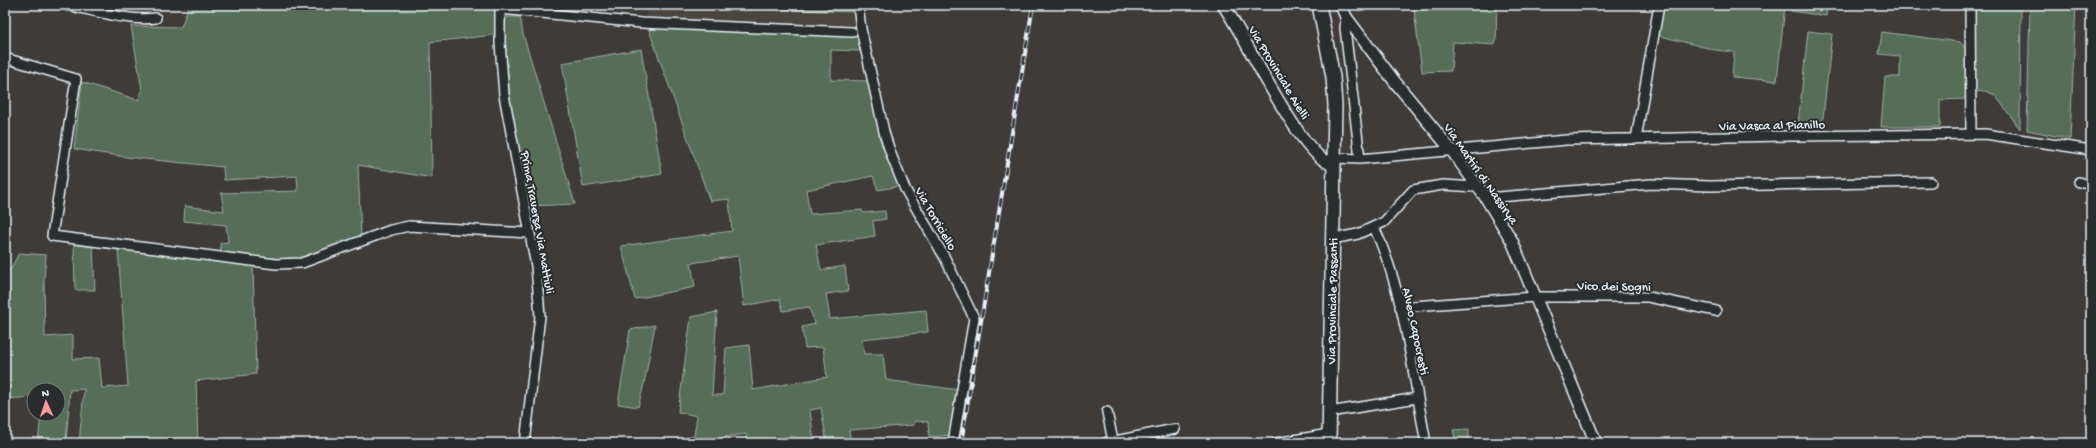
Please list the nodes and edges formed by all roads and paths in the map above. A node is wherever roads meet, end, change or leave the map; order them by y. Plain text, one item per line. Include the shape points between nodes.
1 (66, 5) edge
2 (858, 5) edge
3 (1223, 5) edge
4 (1319, 5) edge
5 (1341, 5) edge
6 (1660, 5) edge
7 (1970, 5) edge
8 (500, 7) edge
9 (1346, 17) junction
10 (156, 18) dead end
11 (852, 32) dead end
12 (5, 58) edge
13 (1971, 134) junction
14 (1636, 138) junction
15 (2091, 150) edge
16 (1452, 151) junction
17 (1360, 160) junction
18 (1334, 162) junction
19 (1931, 182) dead end
20 (2079, 182) dead end
21 (2091, 185) edge
22 (1476, 186) junction
23 (1486, 198) junction
24 (1374, 227) junction
25 (529, 233) junction
26 (1332, 239) junction
27 (1535, 297) junction
28 (1400, 307) junction
29 (1716, 312) dead end
30 (1417, 398) junction
31 (1107, 412) dead end
32 (1330, 412) junction
33 (1175, 429) dead end
34 (1329, 438) edge
35 (1109, 442) edge
36 (525, 443) edge
37 (953, 443) edge
38 (1276, 443) edge
39 (1426, 443) edge
40 (1596, 443) edge

1 - 10 street via 124,16
2 - 37 street, Via Torriciello via 864,44 892,157 905,189 945,258 974,318
3 - 18 street, Via Provinciale Aielli via 1284,111 1318,156 1324,162
4 - 18 main road, Via Provinciale Passanti via 1333,84
5 - 9 street, Via Martiri di Nassirya
6 - 14 street
7 - 13 street
8 - 11 street via 641,23
8 - 25 street, Prima Traversa Via Mattiuli via 504,95
9 - 16 street, Via Martiri di Nassirya
9 - 17 street via 1345,28
12 - 25 street via 76,80 52,236 276,264 302,263 391,230 409,226
13 - 14 street, Via Vasca al Pianillo
13 - 15 street, Via Vasca al Pianillo
14 - 16 street, Via Vasca al Pianillo via 1566,140
16 - 17 street, Via Vasca al Pianillo
16 - 22 street, Via Martiri di Nassirya
17 - 18 street, Via Vasca al Pianillo
18 - 26 main road, Via Provinciale Passanti
19 - 23 street via 1745,186 1651,184
20 - 21 street
22 - 23 street, Via Martiri di Nassirya
22 - 24 street via 1443,185 1413,190 1390,218
23 - 27 street, Via Martiri di Nassirya via 1512,241
24 - 26 street
24 - 28 street, Alveo Capocresti via 1386,254
25 - 36 street, Prima Traversa Via Mattiuli via 536,266 540,316
26 - 32 main road, Via Provinciale Passanti
27 - 28 street, Vico dei Sogni
27 - 29 street, Vico dei Sogni via 1648,297
27 - 40 street, Via Martiri di Nassirya
28 - 30 street, Alveo Capocresti
30 - 32 street
30 - 39 street, Alveo Capocresti
31 - 35 street
32 - 34 main road, Via Provinciale Passanti
33 - 35 street
34 - 38 street

